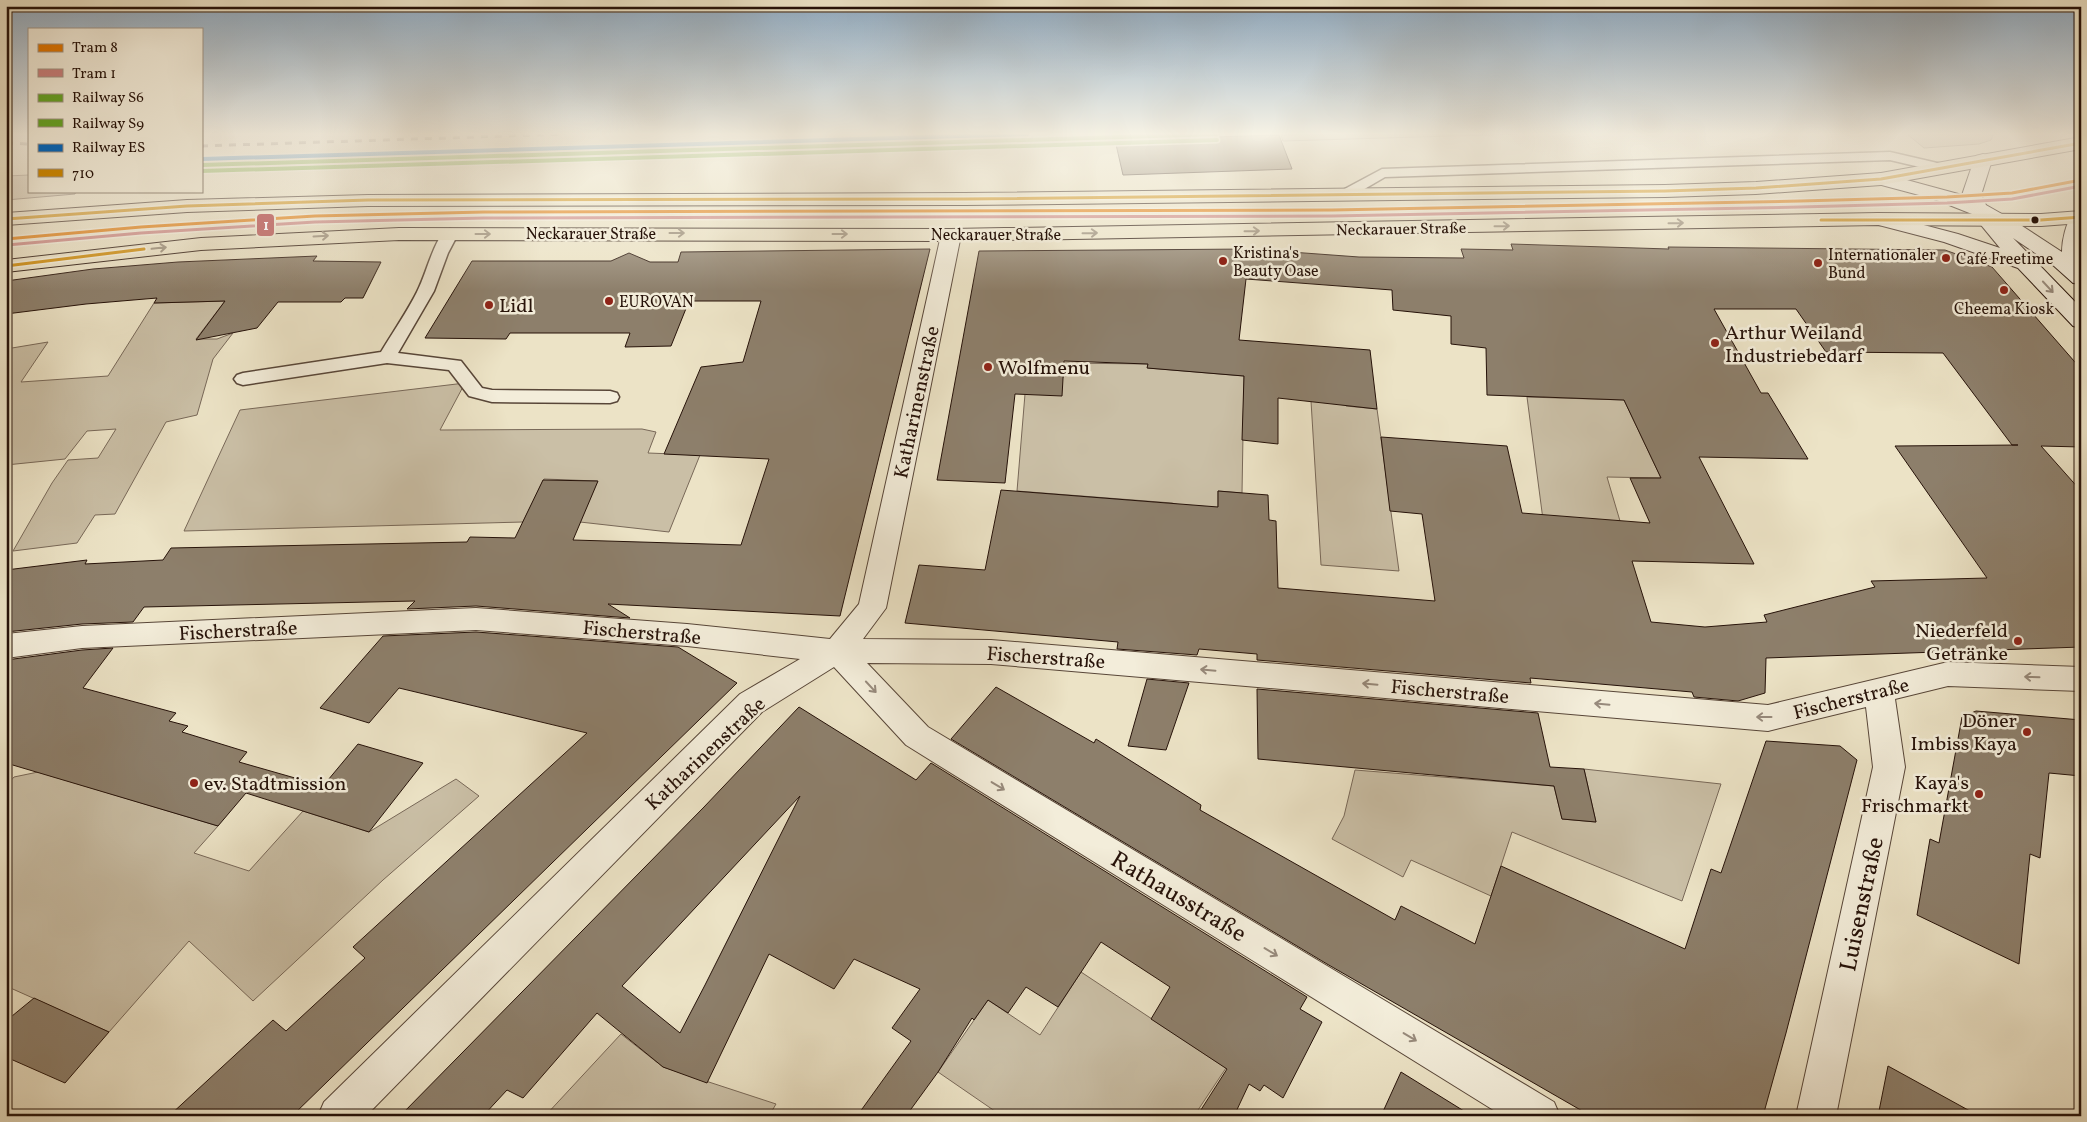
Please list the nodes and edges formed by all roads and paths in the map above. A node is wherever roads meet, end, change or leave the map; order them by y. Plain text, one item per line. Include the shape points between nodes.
1 (1359, 186) edge
2 (1779, 186) edge
3 (1908, 186) edge
4 (1974, 186) edge
5 (1344, 195) junction
6 (1988, 216) junction
7 (2080, 218) edge
8 (1878, 219) junction
9 (12, 220) edge
10 (450, 234) junction
11 (951, 234) junction
12 (2076, 244) edge
13 (2025, 264) junction
14 (6, 266) edge
15 (2077, 274) edge
16 (2081, 322) edge
17 (387, 357) junction
18 (243, 379) dead end
19 (610, 397) dead end
20 (6, 646) edge
21 (837, 651) junction
22 (2081, 679) edge
23 (1879, 691) junction
24 (338, 1116) edge
25 (1540, 1116) edge
26 (1816, 1116) edge

1 - 5 lane
2 - 5 main road, Neckarauer Straße
3 - 6 street via 1947,197
4 - 6 street via 1972,196
5 - 9 main road, Neckarauer Straße via 262,201
6 - 7 main road, Neckarauer Straße
6 - 8 main road, Neckarauer Straße
6 - 13 street
6 - 15 street
7 - 12 street
11 -> 8 main road, Neckarauer Straße
8 - 13 street via 1951,238
10 -> 11 main road, Neckarauer Straße
14 -> 10 main road, Neckarauer Straße via 244,240
10 - 17 lane via 426,290
11 - 21 street, Katharinenstraße via 872,608
12 - 15 street
13 -> 16 street
17 - 18 lane
17 - 19 lane via 455,365 476,392 492,396
20 - 21 street, Fischerstraße via 82,637 476,619 687,635
23 -> 21 street, Fischerstraße via 1768,718 990,652
21 - 24 street, Katharinenstraße via 751,703
21 -> 25 street, Rathausstraße via 916,736
22 -> 23 street, Fischerstraße via 1948,674
23 - 26 street, Luisenstraße via 1890,767

